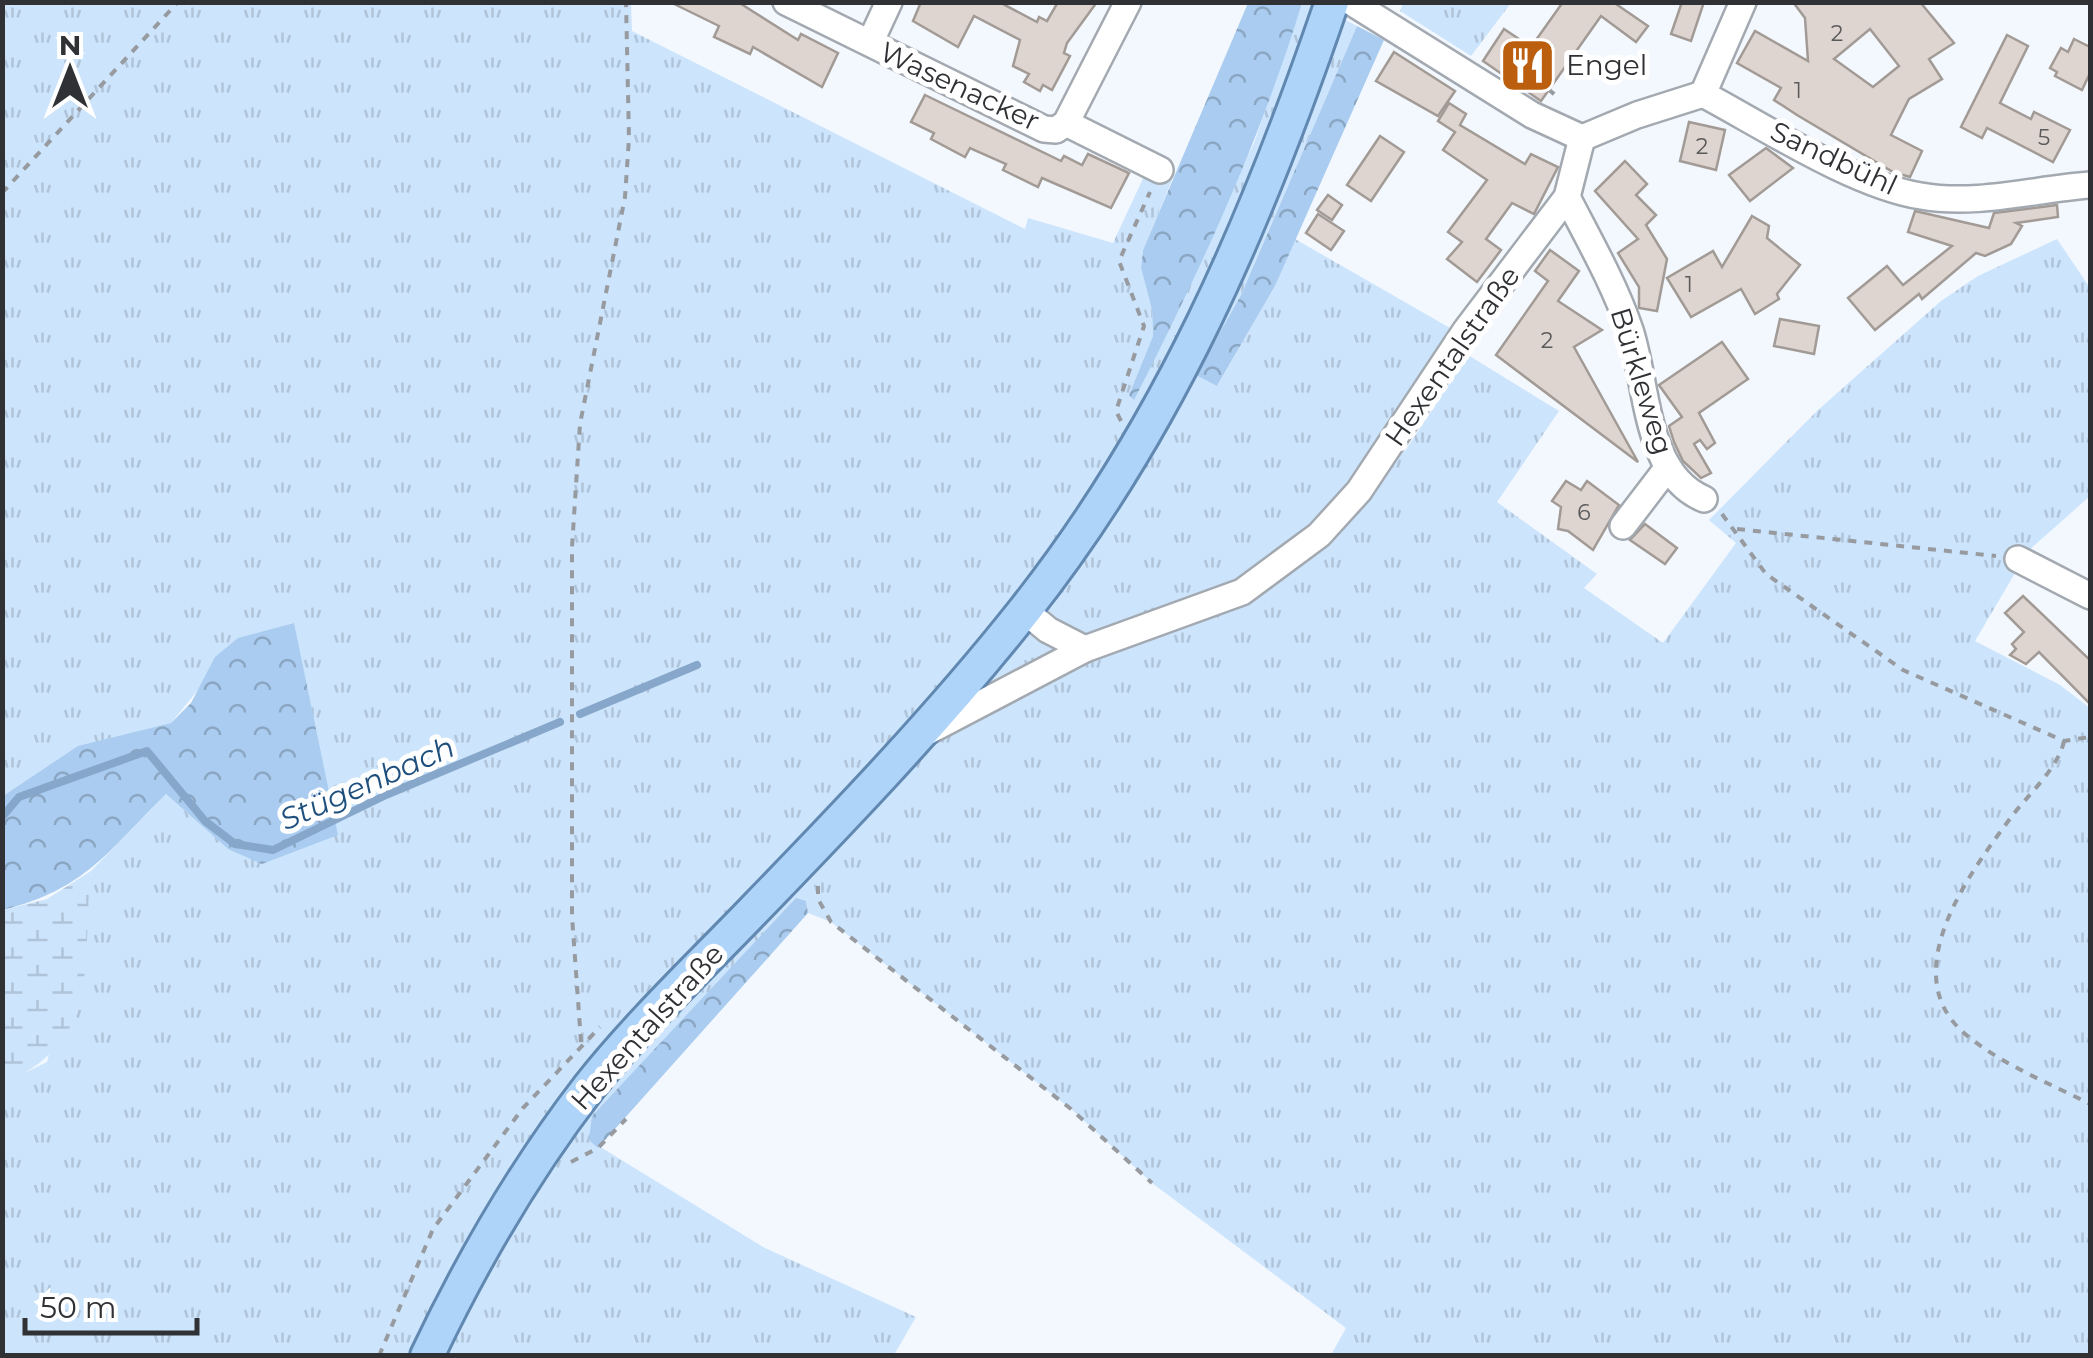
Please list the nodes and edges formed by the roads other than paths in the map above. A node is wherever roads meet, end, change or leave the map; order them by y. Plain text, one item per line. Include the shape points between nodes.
1 (786, 2) edge
2 (889, 2) edge
3 (1128, 2) edge
4 (1332, 2) edge
5 (1351, 2) edge
6 (1743, 2) edge
7 (870, 44) junction
8 (1703, 94) junction
9 (1066, 123) junction
10 (1582, 138) junction
11 (1160, 170) road end
12 (2090, 185) edge
13 (1566, 197) junction
14 (1668, 466) junction
15 (1704, 500) road end
16 (1623, 526) dead end
17 (2018, 559) road end
18 (2090, 596) edge
19 (1024, 611) junction
20 (1085, 648) junction
21 (918, 736) junction
22 (427, 1356) edge

1 - 7 street, Wasenacker
2 - 7 street
3 - 9 street, Wasenacker
4 - 19 main road, Hexentalstraße via 1200,336 1143,442
5 - 10 street via 1532,115
6 - 8 street
7 - 9 street, Wasenacker via 1044,129
8 - 10 street
8 - 12 street, Sandbühl via 1841,166 1920,196 1984,198
9 - 11 street
10 - 13 street, Hexentalstraße
13 - 14 street, Bürkleweg via 1630,330
13 - 20 street, Hexentalstraße via 1359,490 1319,535 1242,592
14 - 15 street, Bürkleweg via 1689,494
14 - 16 street
17 - 18 street
19 - 20 street
19 - 21 main road, Hexentalstraße
20 - 21 street, Hexentalstraße
21 - 22 main road, Hexentalstraße via 592,1084 525,1175

